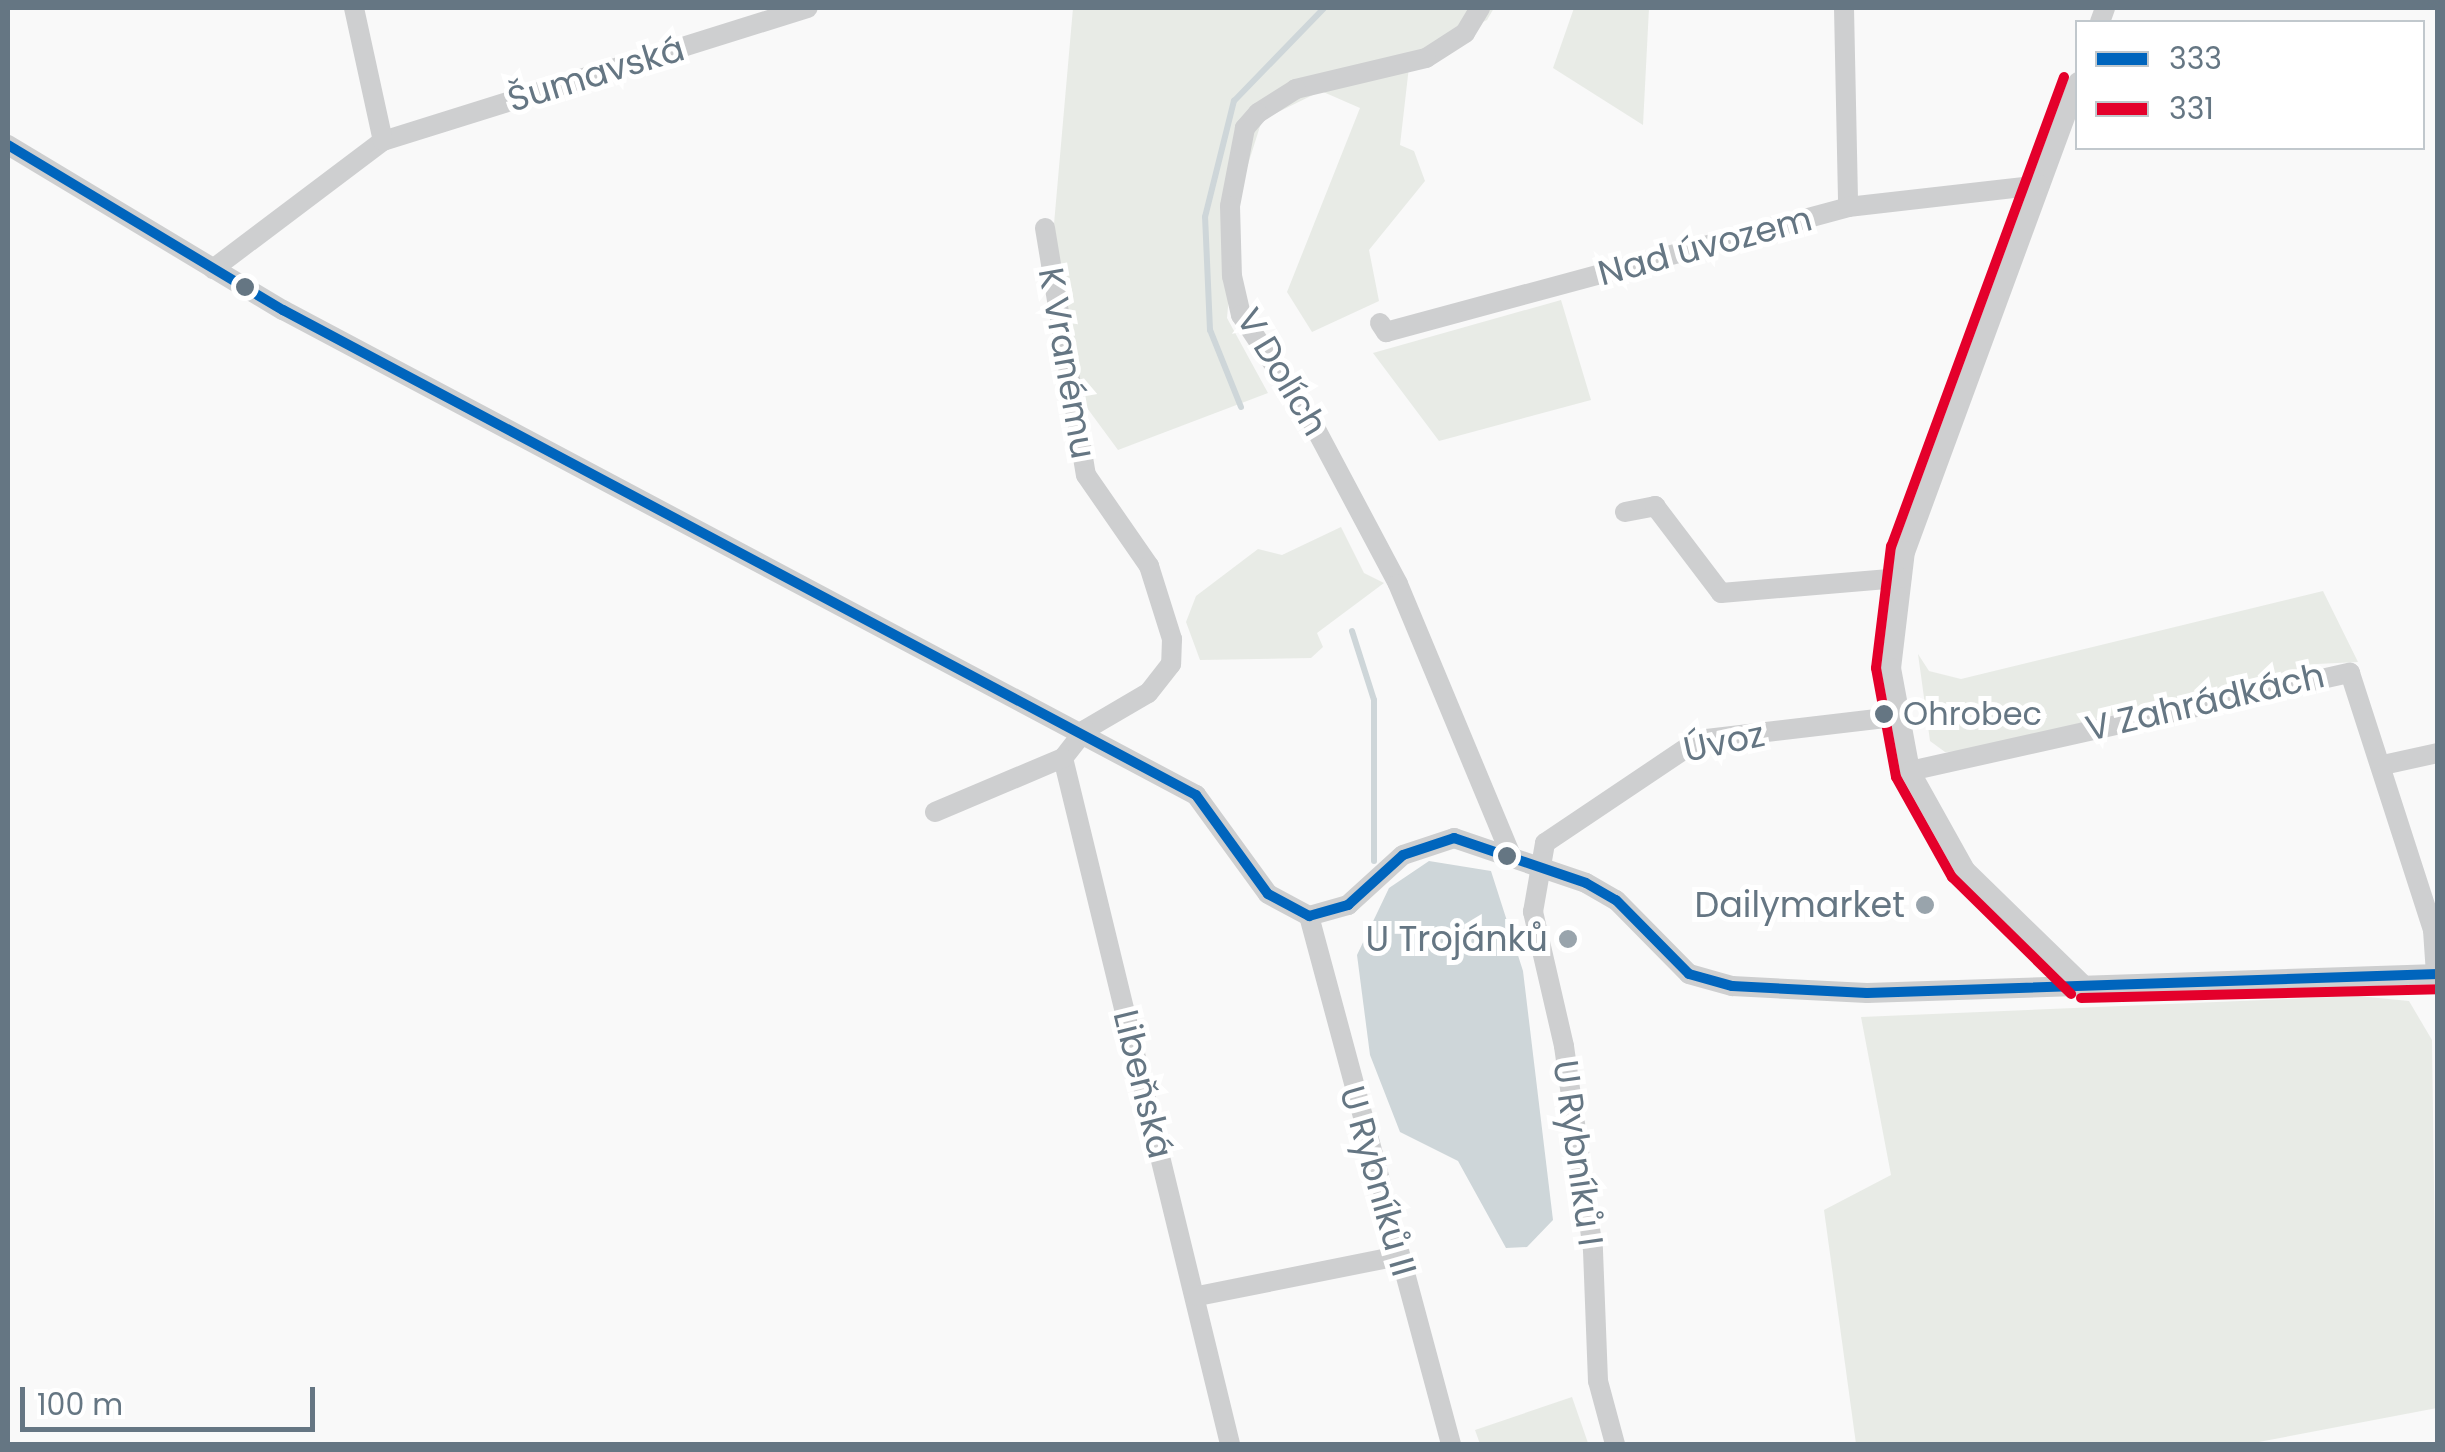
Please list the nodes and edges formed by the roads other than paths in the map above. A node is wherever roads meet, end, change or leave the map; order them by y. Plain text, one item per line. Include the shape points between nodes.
1 (354, 8) edge
2 (808, 8) edge
3 (1480, 8) edge
4 (1844, 8) edge
5 (2075, 90) edge
6 (383, 141) junction
7 (8, 145) edge
8 (2040, 185) junction
9 (1848, 207) junction
10 (1044, 228) dead end
11 (212, 269) junction
12 (1380, 323) dead end
13 (1625, 512) dead end
14 (1901, 578) junction
15 (1894, 717) junction
16 (1085, 730) junction
17 (2438, 753) edge
18 (1062, 758) junction
19 (2383, 765) junction
20 (1910, 772) junction
21 (935, 812) dead end
22 (1510, 853) junction
23 (1538, 864) junction
24 (1308, 916) junction
25 (2437, 974) edge
26 (2082, 984) junction
27 (1399, 1256) junction
28 (1198, 1296) junction
29 (1230, 1444) edge
30 (1451, 1444) edge
31 (1615, 1444) edge

1 - 6 street
2 - 6 street, Šumavská
3 - 22 street, V Dolích via 1465,33 1426,58 1296,89 1258,112 1238,154 1232,259 1242,315 1312,422 1398,584
4 - 9 street
5 - 8 street
6 - 11 street, Šumavská
7 - 11 street
8 - 9 street, Nad úvozem
8 - 14 street
9 - 12 street, Nad úvozem via 1386,332
10 - 16 street, K Vranému via 1086,474 1148,566 1172,639 1171,664 1148,693
11 - 16 street
13 - 14 street via 1655,506 1721,593
14 - 15 street
15 - 20 street
15 - 23 street, Úvoz via 1698,740 1554,830
16 - 18 street
16 - 24 street via 1196,795 1268,894
17 - 19 street
18 - 21 street
18 - 28 street, Libeňská
19 - 20 street, V Zahrádkách via 2358,683 2335,670
19 - 25 street, V Zahrádkách via 2432,930
20 - 26 street via 1965,870
22 - 23 street
22 - 24 street via 1454,838 1430,842 1348,905
23 - 26 street via 1616,900 1689,974 1732,986 1866,993
23 - 31 street, U Rybníků I via 1533,912 1564,1046 1593,1250 1598,1381
24 - 27 street, U Rybníků II
25 - 26 street
27 - 28 street
27 - 30 street, U Rybníků II
28 - 29 street, Libeňská

